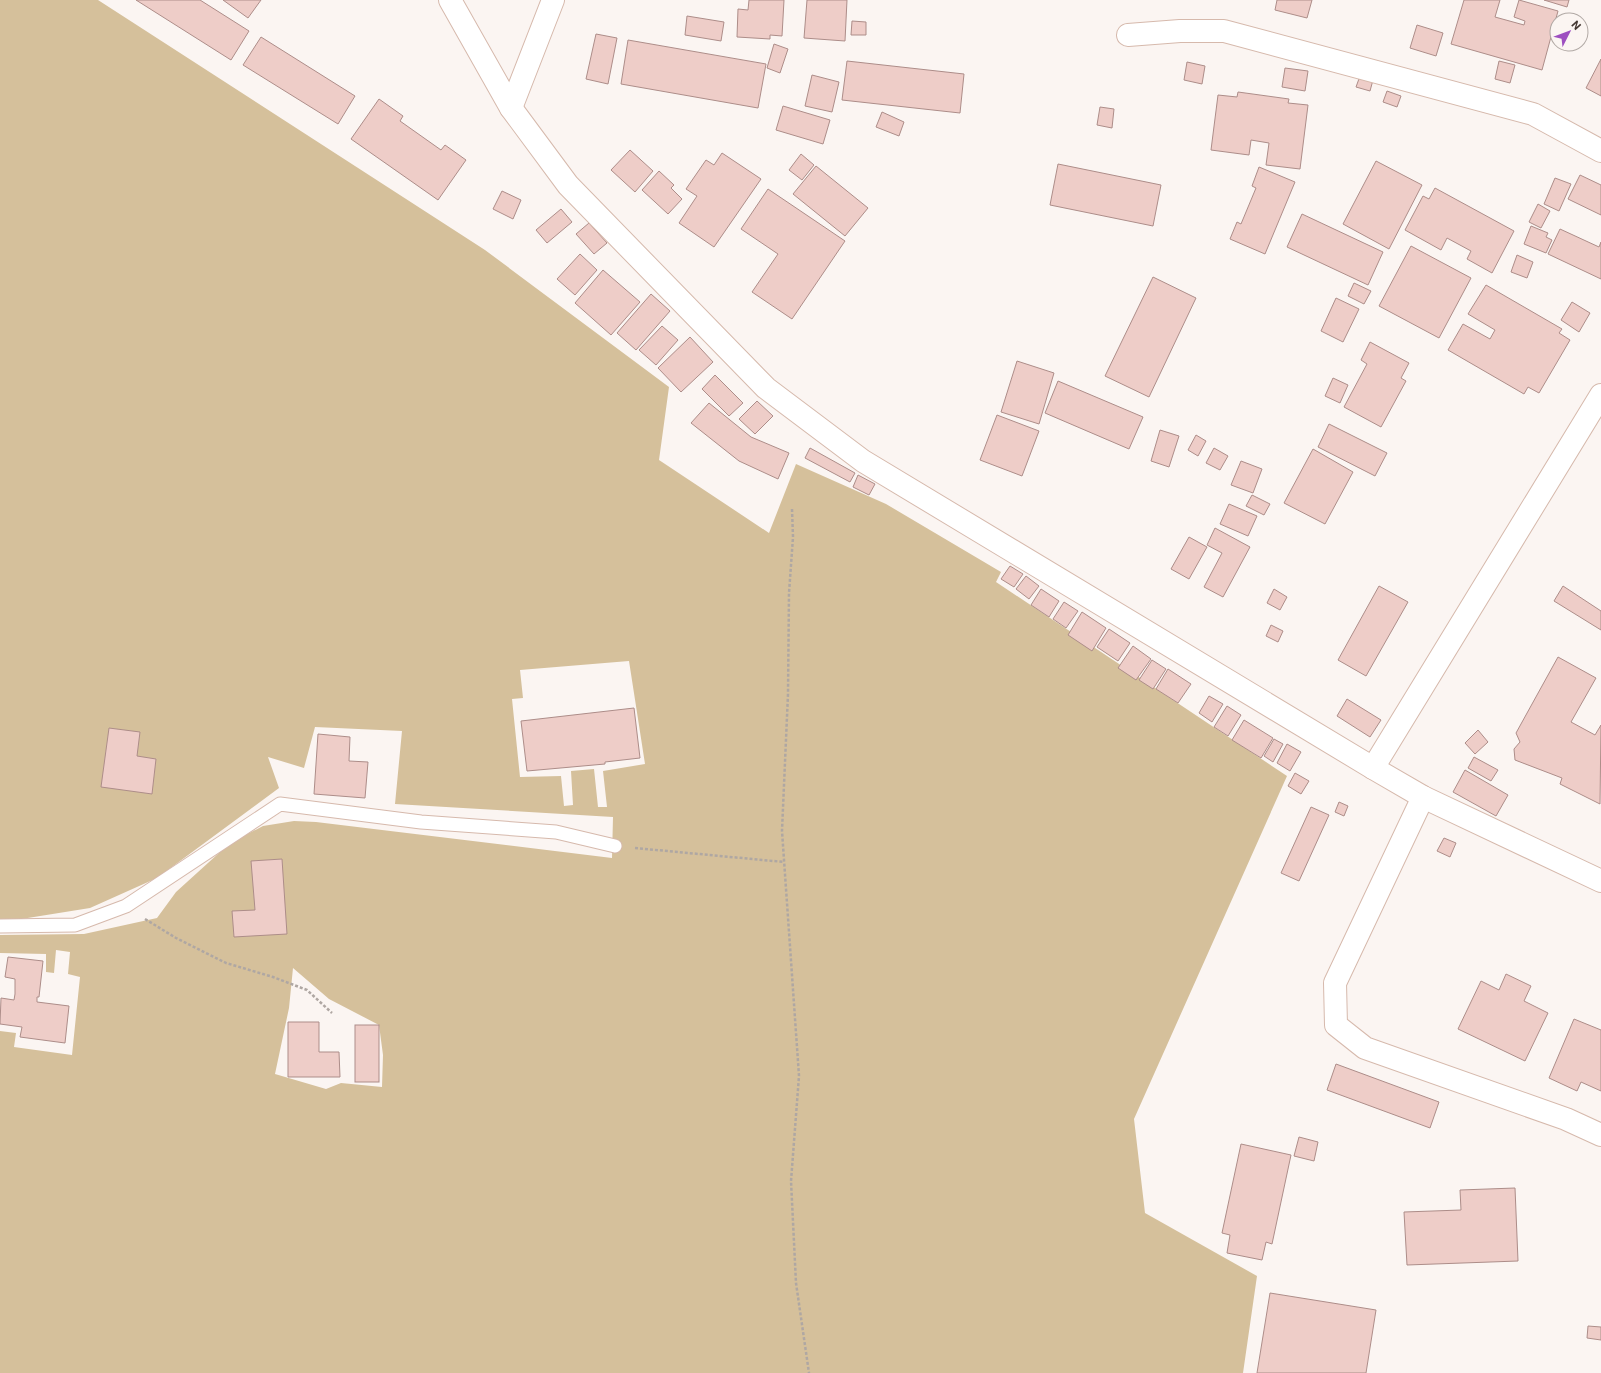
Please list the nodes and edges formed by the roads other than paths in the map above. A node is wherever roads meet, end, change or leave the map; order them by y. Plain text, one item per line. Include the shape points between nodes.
1 (450, 0) edge
2 (553, 0) edge
3 (1128, 35) dead end
4 (511, 108) junction
5 (1601, 151) edge
6 (1601, 395) edge
7 (1372, 768) junction
8 (1423, 797) junction
9 (615, 846) road end
10 (1601, 881) edge
11 (0, 926) edge
12 (1601, 1135) edge

1 - 4 street
2 - 4 street
3 - 5 street via 1224,31 1533,114
4 - 7 street via 568,185 772,392 863,461
6 - 7 street
7 - 8 street
8 - 10 street
8 - 12 street via 1335,983 1336,1025 1365,1048 1566,1119
9 - 11 lane via 556,832 421,822 280,804 126,906 75,925

